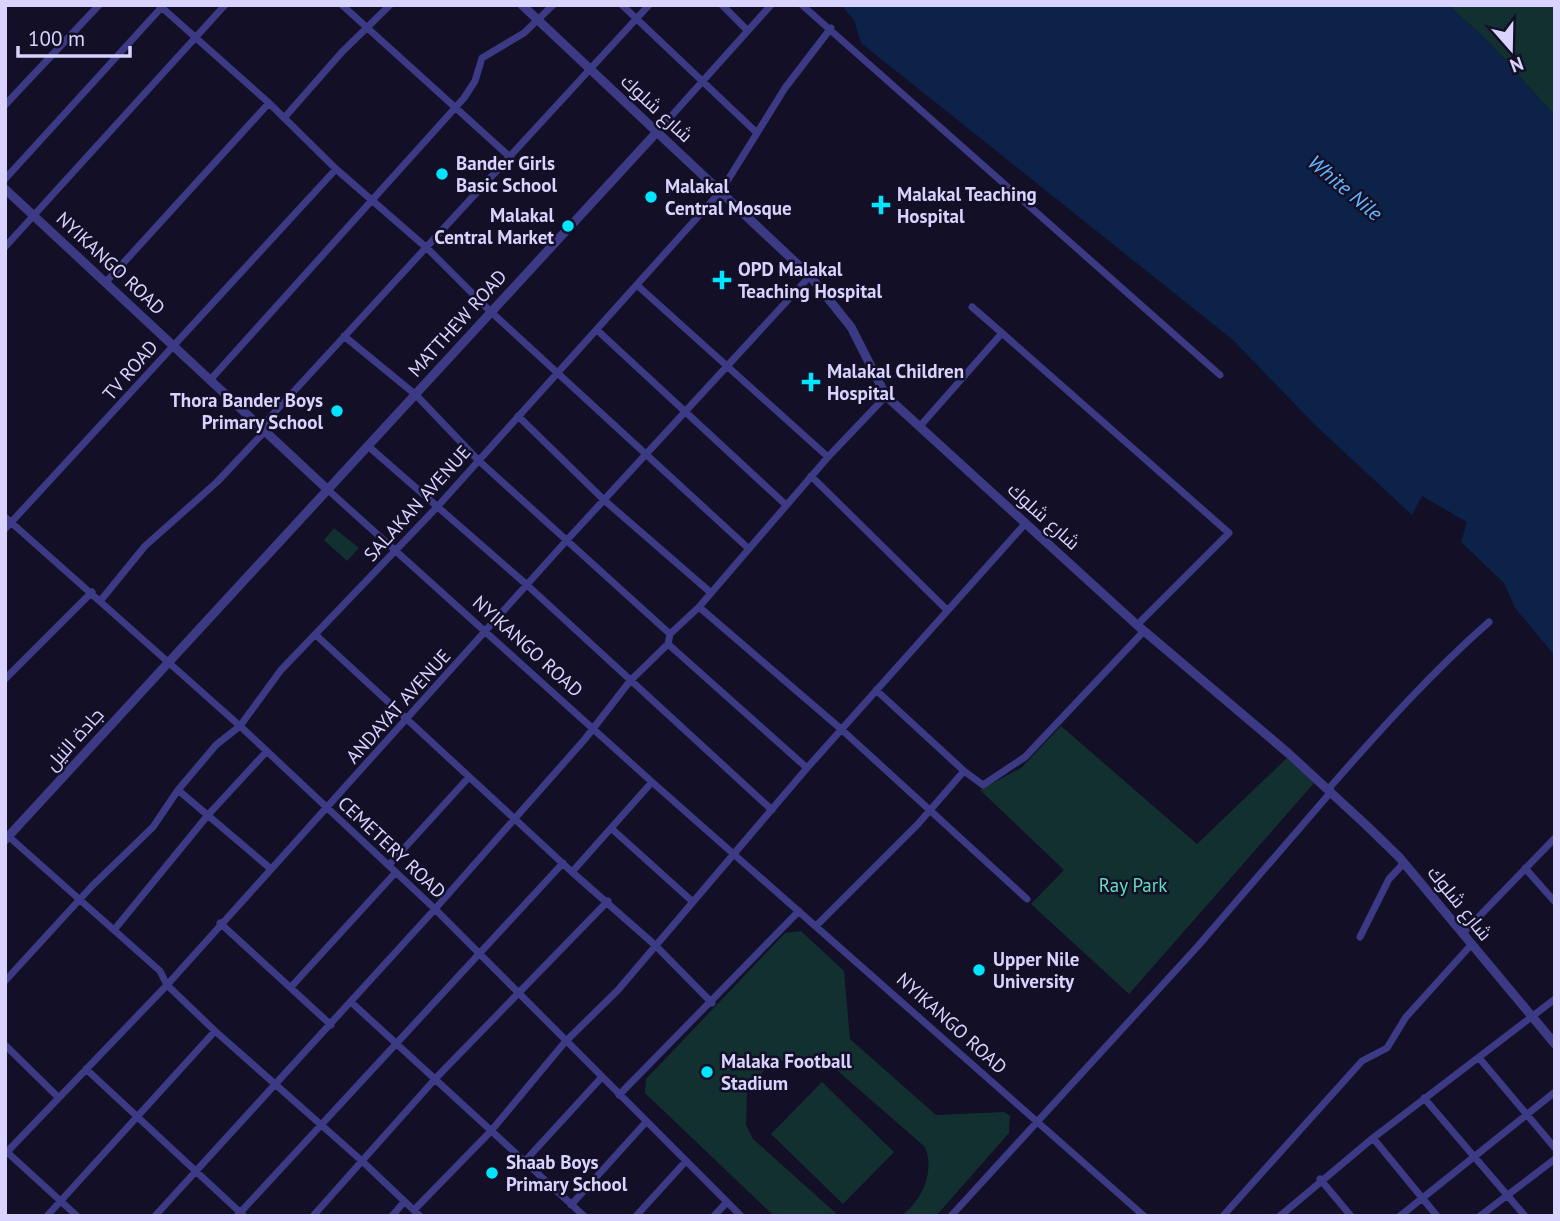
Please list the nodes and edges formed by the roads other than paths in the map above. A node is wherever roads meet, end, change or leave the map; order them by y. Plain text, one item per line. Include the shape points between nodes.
1 (99, 5) edge
2 (225, 5) edge
3 (342, 5) edge
4 (390, 5) edge
5 (522, 5) edge
6 (553, 5) edge
7 (622, 5) edge
8 (649, 5) edge
9 (722, 5) edge
10 (771, 5) edge
11 (802, 5) edge
12 (160, 6) edge
13 (637, 19) junction
14 (539, 21) junction
15 (367, 28) junction
16 (831, 28) junction
17 (747, 30) junction
18 (195, 38) junction
19 (592, 71) junction
20 (702, 80) junction
21 (269, 103) junction
22 (5, 105) edge
23 (455, 106) junction
24 (284, 118) junction
25 (657, 132) junction
26 (757, 133) junction
27 (511, 158) junction
28 (336, 169) junction
29 (5, 179) edge
30 (5, 189) edge
31 (721, 191) junction
32 (373, 198) junction
33 (35, 217) junction
34 (5, 247) edge
35 (428, 249) junction
36 (810, 276) junction
37 (106, 282) junction
38 (638, 286) junction
39 (972, 306) dead end
40 (490, 311) junction
41 (597, 330) junction
42 (1002, 333) junction
43 (344, 336) junction
44 (173, 344) junction
45 (728, 367) junction
46 (557, 372) junction
47 (1220, 375) dead end
48 (211, 379) junction
49 (416, 395) junction
50 (886, 396) junction
51 (686, 414) junction
52 (518, 416) junction
53 (921, 425) junction
54 (264, 428) junction
55 (368, 446) junction
56 (647, 454) junction
57 (828, 457) junction
58 (478, 460) junction
59 (811, 476) junction
60 (327, 489) junction
61 (604, 500) junction
62 (786, 505) junction
63 (438, 506) junction
64 (7, 523) edge
65 (1025, 524) junction
66 (567, 540) junction
67 (748, 548) junction
68 (396, 551) junction
69 (527, 584) junction
70 (92, 592) junction
71 (710, 592) junction
72 (101, 600) junction
73 (699, 607) junction
74 (947, 610) junction
75 (1489, 622) dead end
76 (1140, 628) junction
77 (486, 631) junction
78 (670, 634) junction
79 (317, 636) junction
80 (668, 644) junction
81 (168, 662) junction
82 (5, 679) edge
83 (630, 681) junction
84 (876, 690) junction
85 (406, 721) junction
86 (240, 726) junction
87 (593, 728) junction
88 (841, 729) junction
89 (267, 751) junction
90 (807, 768) junction
91 (964, 771) junction
92 (469, 777) junction
93 (652, 782) junction
94 (178, 790) junction
95 (1330, 793) junction
96 (327, 808) junction
97 (772, 810) junction
98 (930, 811) junction
99 (208, 815) junction
100 (515, 818) junction
101 (612, 829) junction
102 (6, 837) edge
103 (1555, 838) edge
104 (735, 854) junction
105 (563, 863) junction
106 (1404, 863) junction
107 (388, 865) junction
108 (1525, 868) junction
109 (271, 869) junction
110 (396, 872) junction
111 (572, 872) junction
112 (1027, 899) dead end
113 (80, 900) junction
114 (608, 901) junction
115 (693, 902) junction
116 (1555, 902) edge
117 (435, 909) junction
118 (799, 911) junction
119 (220, 923) junction
120 (816, 926) junction
121 (114, 930) junction
122 (1462, 934) junction
123 (1360, 937) dead end
124 (1471, 945) junction
125 (656, 946) junction
126 (479, 954) junction
127 (5, 981) edge
128 (167, 985) junction
129 (291, 987) junction
130 (518, 993) junction
131 (1555, 999) edge
132 (351, 1002) junction
133 (712, 1003) junction
134 (1534, 1017) junction
135 (331, 1025) junction
136 (215, 1031) junction
137 (396, 1042) junction
138 (565, 1042) junction
139 (1555, 1044) edge
140 (5, 1045) edge
141 (1480, 1059) junction
142 (86, 1069) junction
143 (601, 1077) junction
144 (435, 1079) junction
145 (278, 1085) junction
146 (1555, 1092) edge
147 (619, 1095) junction
148 (58, 1097) junction
149 (1424, 1098) junction
150 (1526, 1115) junction
151 (138, 1116) junction
152 (1035, 1121) junction
153 (646, 1122) junction
154 (320, 1126) junction
155 (491, 1130) junction
156 (1373, 1138) junction
157 (1555, 1148) edge
158 (6, 1153) edge
159 (1473, 1157) junction
160 (1555, 1159) edge
161 (362, 1161) junction
162 (526, 1161) junction
163 (686, 1161) junction
164 (197, 1170) junction
165 (1320, 1180) junction
166 (1507, 1194) junction
167 (1422, 1198) junction
168 (60, 1201) junction
169 (404, 1202) junction
170 (727, 1202) junction
171 (571, 1205) junction
172 (417, 1213) edge
173 (240, 1214) edge
174 (47, 1216) edge
175 (77, 1216) edge
176 (155, 1216) edge
177 (313, 1216) edge
178 (392, 1216) edge
179 (584, 1216) edge
180 (636, 1216) edge
181 (714, 1216) edge
182 (741, 1216) edge
183 (951, 1216) edge
184 (1144, 1216) edge
185 (1223, 1216) edge
186 (1280, 1216) edge
187 (1350, 1216) edge
188 (1400, 1216) edge
189 (1437, 1216) edge
190 (1480, 1216) edge
191 (1525, 1216) edge

1 - 22 street
2 - 18 street
3 - 15 street
4 - 15 street
5 - 14 street, شارع شلوك
6 - 14 street
7 - 13 street
8 - 13 street
9 - 17 street
10 - 17 street, MATTHEW ROAD
11 - 16 street
12 - 18 street
12 - 29 street
13 - 19 street
13 - 20 street
14 - 19 street, شارع شلوك
14 - 23 street via 482,58 475,81
15 - 23 street
15 - 24 street
16 - 26 street, SALAKAN AVENUE
16 - 47 street
17 - 20 street, MATTHEW ROAD
18 - 21 street
18 - 33 street
19 - 25 street, شارع شلوك
19 - 27 street
20 - 25 street, MATTHEW ROAD
20 - 26 street
21 - 24 street
21 - 37 street
23 - 27 street
23 - 32 street
24 - 28 street
25 - 31 street, شارع شلوك
25 - 40 street, MATTHEW ROAD
26 - 31 street, SALAKAN AVENUE
27 - 35 street
28 - 32 street
28 - 44 street, TV ROAD
30 - 33 street, NYIKANGO ROAD
31 - 36 street, شارع شلوك
31 - 38 street, SALAKAN AVENUE
32 - 35 street
32 - 48 street
33 - 34 street
33 - 37 street, NYIKANGO ROAD
35 - 40 street
35 - 43 street
36 - 45 street, ANDAYAT AVENUE
36 - 50 street, شارع شلوك via 850,327
37 - 44 street, NYIKANGO ROAD
38 - 41 street, SALAKAN AVENUE
38 - 45 street
39 - 42 street
40 - 46 street
40 - 49 street, MATTHEW ROAD
41 - 46 street, SALAKAN AVENUE
41 - 51 street
42 - 53 street
42 - 76 street via 1228,533
43 - 49 street
43 - 54 street
44 - 48 street, NYIKANGO ROAD
44 - 64 street, TV ROAD
45 - 51 street, ANDAYAT AVENUE
45 - 57 street
46 - 52 street, SALAKAN AVENUE
46 - 56 street
48 - 54 street, NYIKANGO ROAD
49 - 55 street, MATTHEW ROAD
49 - 58 street
50 - 53 street, شارع شلوك
50 - 57 street
51 - 56 street, ANDAYAT AVENUE
51 - 62 street
52 - 58 street, SALAKAN AVENUE
52 - 61 street
53 - 65 street, شارع شلوك
54 - 60 street, NYIKANGO ROAD
54 - 72 street via 217,482 145,546
55 - 60 street, MATTHEW ROAD
55 - 63 street
56 - 61 street, ANDAYAT AVENUE
56 - 67 street
57 - 59 street
58 - 63 street, SALAKAN AVENUE
58 - 66 street
59 - 62 street
59 - 74 street
60 - 68 street, NYIKANGO ROAD
60 - 81 street, MATTHEW ROAD
61 - 66 street, ANDAYAT AVENUE
61 - 71 street
62 - 67 street
63 - 68 street, SALAKAN AVENUE
63 - 69 street
64 - 70 street, CEMETERY ROAD
65 - 74 street
65 - 76 street, شارع شلوك
66 - 69 street, ANDAYAT AVENUE
66 - 78 street
67 - 71 street
68 - 77 street, NYIKANGO ROAD
68 - 79 street, SALAKAN AVENUE
69 - 77 street, ANDAYAT AVENUE
69 - 83 street
70 - 72 street, CEMETERY ROAD
70 - 82 street
71 - 73 street
72 - 81 street, CEMETERY ROAD
73 - 78 street
73 - 88 street
74 - 84 street
75 - 95 street via 1383,726 1331,786
76 - 91 street via 1025,757 982,785
76 - 95 street, شارع شلوك
77 - 85 street, ANDAYAT AVENUE
77 - 87 street, NYIKANGO ROAD
78 - 80 street
79 - 85 street
79 - 86 street, SALAKAN AVENUE via 281,670
80 - 83 street
80 - 90 street
81 - 86 street, CEMETERY ROAD
81 - 102 street, جادة النيل
83 - 87 street
83 - 97 street
84 - 88 street
84 - 91 street
85 - 92 street
85 - 96 street, ANDAYAT AVENUE
86 - 89 street, CEMETERY ROAD
86 - 94 street, SALAKAN AVENUE via 216,745
87 - 93 street, NYIKANGO ROAD
87 - 100 street
88 - 90 street
88 - 98 street
89 - 96 street, CEMETERY ROAD
89 - 99 street
90 - 97 street
91 - 98 street
92 - 100 street
92 - 107 street
93 - 101 street
93 - 104 street, NYIKANGO ROAD
94 - 99 street
94 - 113 street, SALAKAN AVENUE via 153,827
95 - 106 street, شارع شلوك
95 - 152 street via 1198,946
96 - 107 street, CEMETERY ROAD
96 - 109 street, ANDAYAT AVENUE
97 - 104 street
98 - 112 street
98 - 120 street
99 - 109 street
99 - 121 street
100 - 105 street
100 - 117 street
101 - 111 street
101 - 115 street
102 - 113 street
103 - 108 street
104 - 115 street
104 - 118 street, NYIKANGO ROAD
105 - 111 street
105 - 126 street
106 - 122 street, شارع شلوك
106 - 123 street via 1389,879
107 - 110 street, CEMETERY ROAD
108 - 116 street
108 - 122 street
109 - 119 street, ANDAYAT AVENUE
110 - 117 street, CEMETERY ROAD
110 - 129 street
111 - 114 street
113 - 121 street
113 - 127 street, SALAKAN AVENUE
114 - 125 street
114 - 130 street
115 - 125 street
117 - 126 street, CEMETERY ROAD
117 - 132 street
118 - 120 street, NYIKANGO ROAD
118 - 133 street
119 - 128 street, ANDAYAT AVENUE
119 - 129 street
120 - 152 street, NYIKANGO ROAD
121 - 128 street via 160,971
122 - 124 street, شارع شلوك
124 - 134 street, شارع شلوك
124 - 185 street via 1406,1017 1387,1048 1362,1061
125 - 133 street
125 - 138 street
126 - 130 street, CEMETERY ROAD
126 - 137 street
128 - 136 street
128 - 142 street, ANDAYAT AVENUE
129 - 135 street
130 - 138 street, CEMETERY ROAD
130 - 144 street
131 - 134 street
132 - 135 street
132 - 137 street
133 - 147 street
134 - 139 street, شارع شلوك
134 - 141 street
135 - 145 street
136 - 145 street
136 - 151 street
137 - 144 street
137 - 154 street
138 - 143 street, CEMETERY ROAD
138 - 155 street
140 - 148 street
141 - 149 street
141 - 150 street
142 - 148 street, ANDAYAT AVENUE
142 - 151 street
143 - 147 street, CEMETERY ROAD
143 - 162 street
144 - 155 street
144 - 161 street
145 - 154 street
145 - 164 street
146 - 150 street
147 - 153 street, CEMETERY ROAD
148 - 158 street, ANDAYAT AVENUE
149 - 156 street
149 - 159 street
150 - 157 street
150 - 159 street
151 - 164 street
151 - 168 street
152 - 183 street
152 - 184 street, NYIKANGO ROAD
153 - 163 street, CEMETERY ROAD
153 - 171 street
154 - 161 street
154 - 173 street
155 - 162 street
155 - 172 street
156 - 165 street
156 - 167 street
158 - 168 street
159 - 166 street
159 - 167 street
160 - 166 street
161 - 169 street
161 - 177 street
162 - 171 street
163 - 170 street, CEMETERY ROAD
163 - 180 street
164 - 173 street
164 - 176 street
165 - 186 street
165 - 187 street
166 - 190 street
166 - 191 street
167 - 188 street
167 - 189 street
168 - 174 street
168 - 175 street
169 - 172 street
169 - 178 street
170 - 181 street
170 - 182 street, CEMETERY ROAD
171 - 179 street

